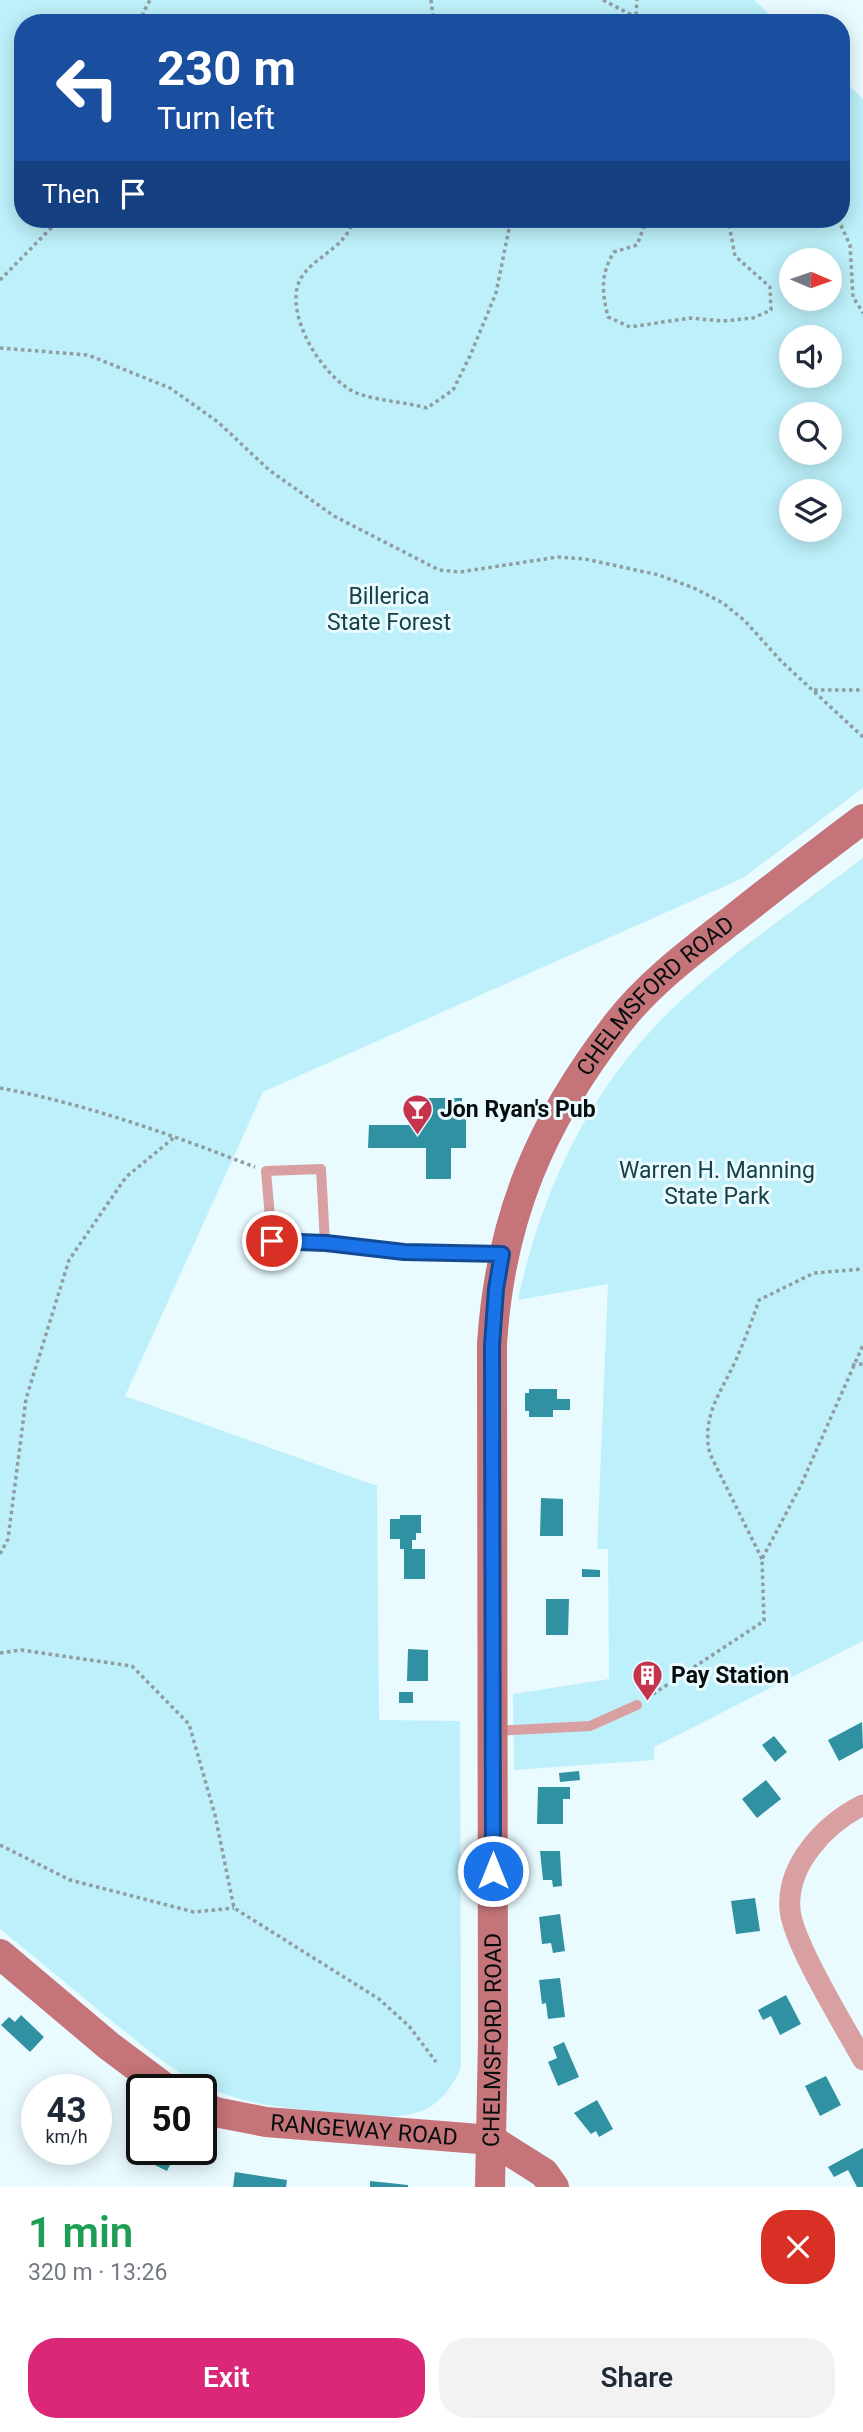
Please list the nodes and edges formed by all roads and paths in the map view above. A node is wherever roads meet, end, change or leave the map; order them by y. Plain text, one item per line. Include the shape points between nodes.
1 (604, 0) edge
2 (634, 14) edge
3 (51, 228) edge
4 (348, 228) edge
5 (509, 228) edge
6 (644, 228) edge
7 (730, 228) edge
8 (842, 228) edge
9 (0, 280) edge
10 (863, 313) edge
11 (0, 348) edge
12 (812, 690) junction
13 (863, 690) edge
14 (863, 737) edge
15 (863, 820) edge
16 (0, 1088) edge
17 (176, 1136) junction
18 (266, 1171) junction
19 (326, 1243) junction
20 (502, 1254) junction
21 (863, 1269) edge
22 (863, 1345) edge
23 (863, 1364) edge
24 (852, 1365) junction
25 (0, 1554) edge
26 (762, 1559) junction
27 (0, 1653) edge
28 (637, 1705) joint
29 (492, 1731) junction
30 (863, 1805) edge
31 (0, 1845) edge
32 (234, 1908) junction
33 (0, 1954) edge
34 (863, 2060) edge
35 (436, 2062) dead end
36 (147, 2074) edge
37 (217, 2112) edge
38 (492, 2140) junction
39 (490, 2187) edge
40 (554, 2187) edge

1 - 2 path
3 - 9 path
4 - 5 path via 338,245 301,279 297,304 305,339 326,369 357,393 427,408 453,390 470,356 496,293
6 - 7 path via 638,245 614,252 605,266 601,291 608,317 630,327 690,318 753,318 771,310 770,288 735,256
8 - 10 path via 850,244 853,297
11 - 12 path via 88,355 170,388 219,422 269,470 334,516 439,570 460,572 558,557 659,575 694,588 745,621
12 - 13 path
12 - 14 path
15 - 20 main road, CHELMSFORD ROAD via 681,959 618,1022 538,1149
16 - 17 path
17 - 18 path
17 - 25 path via 126,1177 69,1260 26,1399 8,1539
18 - 19 lane via 272,1241
18 - 19 lane via 321,1169
19 - 20 lane via 404,1252
20 - 29 main road, CHELMSFORD ROAD via 492,1345
21 - 26 path via 814,1273 759,1300 733,1366 712,1402 705,1436 710,1454
22 - 24 path
23 - 24 path
24 - 26 path via 801,1485
26 - 28 path via 764,1621
27 - 32 path via 21,1650 132,1666 189,1724 215,1815
28 - 29 lane via 590,1726
29 - 38 main road, CHELMSFORD ROAD
30 - 34 street via 849,1812 807,1853 790,1891 790,1912 802,1945
31 - 32 path via 70,1880 194,1912
32 - 35 path via 379,1999 409,2026
33 - 36 main road
37 - 38 main road, RANGEWAY ROAD via 266,2122
38 - 39 main road, CHELMSFORD ROAD
38 - 40 main road, RANGEWAY ROAD via 544,2173

